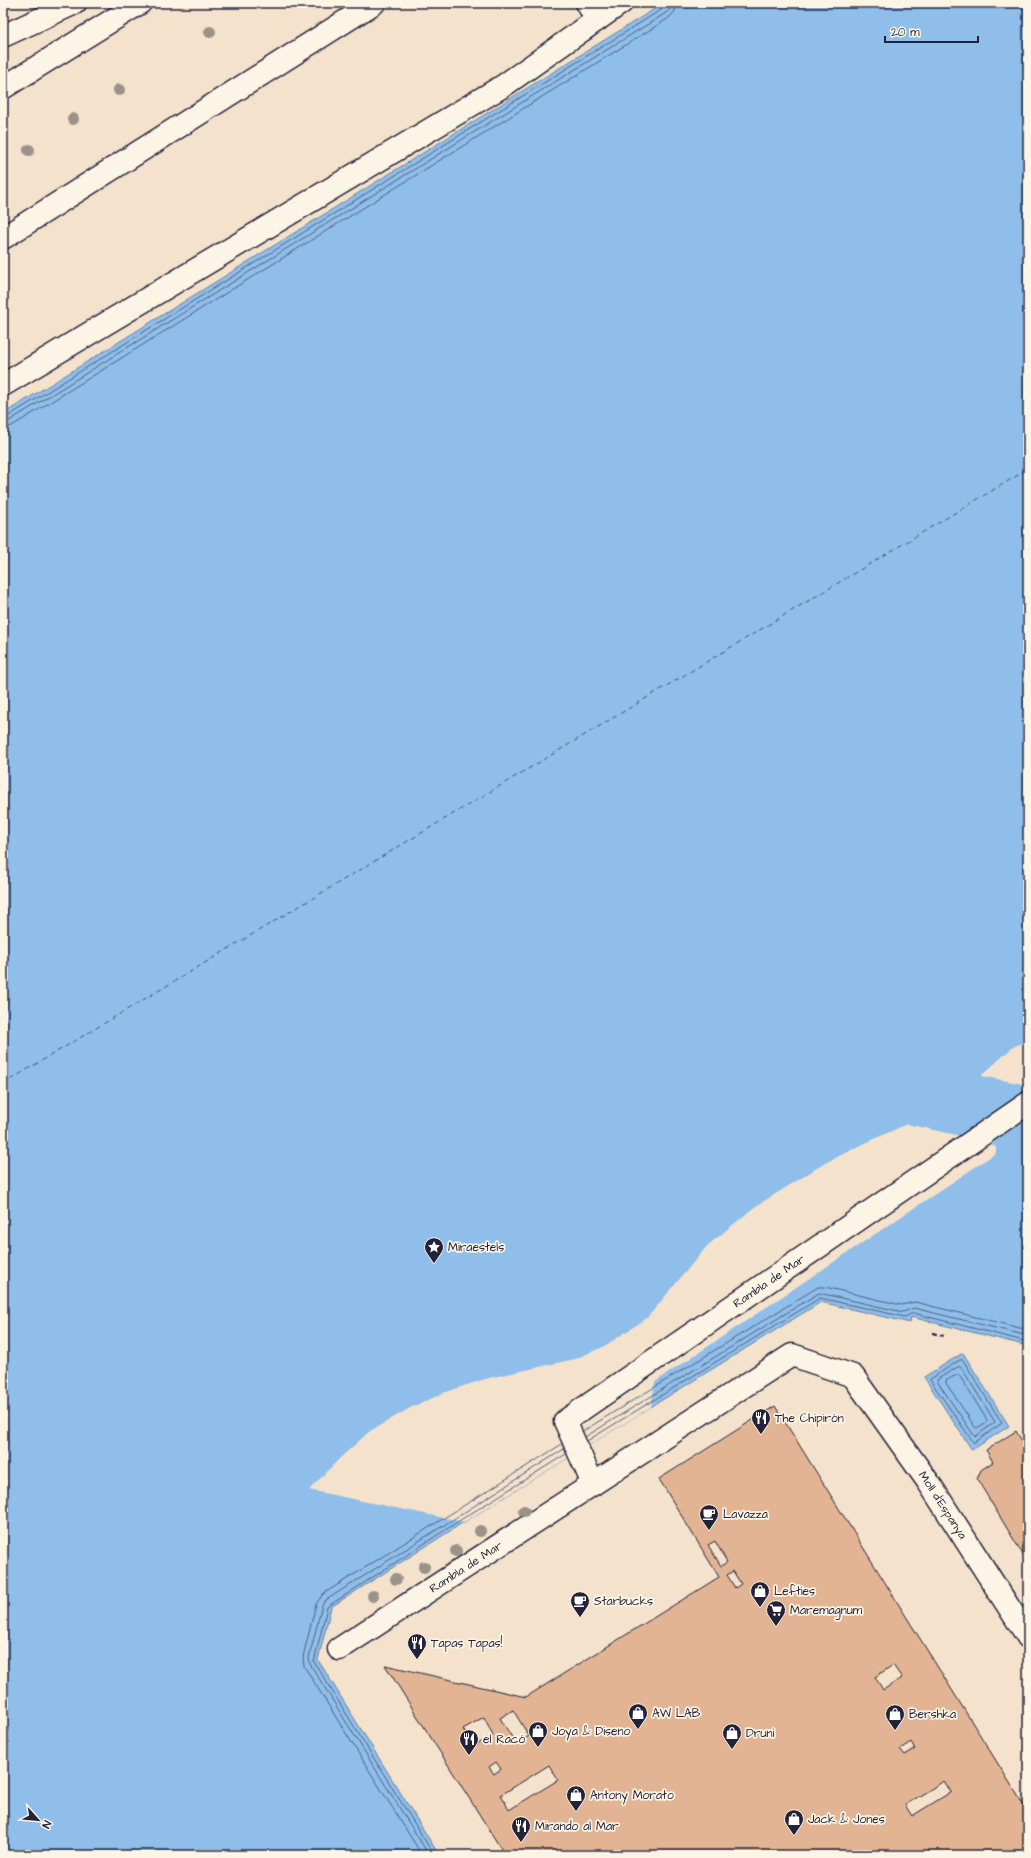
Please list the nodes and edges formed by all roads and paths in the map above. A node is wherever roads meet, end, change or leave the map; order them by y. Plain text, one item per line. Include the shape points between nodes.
1 (75, 3) edge
2 (140, 3) edge
3 (374, 3) edge
4 (621, 3) edge
5 (592, 11) edge
6 (3, 36) edge
7 (3, 88) edge
8 (3, 238) edge
9 (3, 385) edge
10 (1028, 1103) edge
11 (933, 1333) dead end
12 (944, 1336) dead end
13 (853, 1376) joint
14 (593, 1484) junction
15 (1028, 1637) edge
16 (339, 1649) dead end

1 - 6 street
2 - 7 street
3 - 8 street
4 - 5 street
5 - 9 street via 503,86
10 - 14 street, Rambla de Mar via 565,1421
11 - 12 path
13 - 14 street, Rambla de Mar via 792,1355
13 - 15 street, Moll d'Espanya via 929,1483
14 - 16 street, Rambla de Mar

